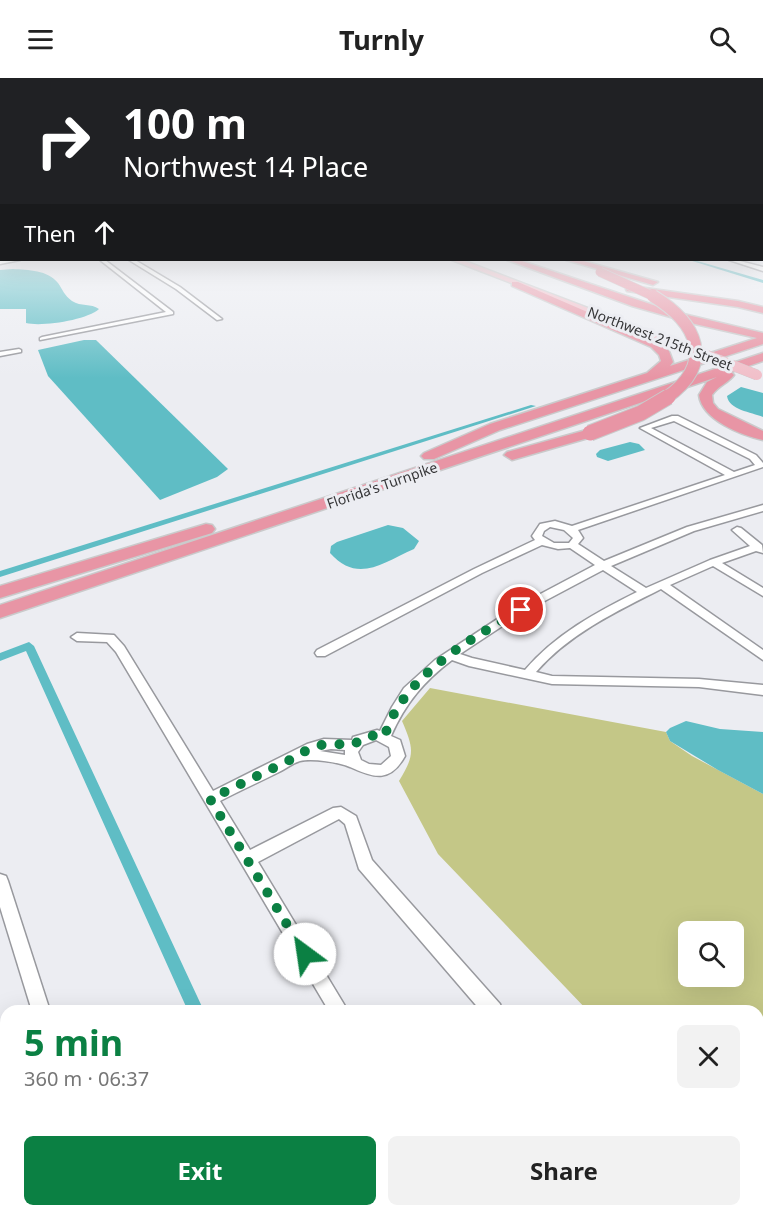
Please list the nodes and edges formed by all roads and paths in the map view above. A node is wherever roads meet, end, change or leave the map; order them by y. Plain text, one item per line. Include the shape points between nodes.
1 (118, 272) edge
2 (152, 272) edge
3 (486, 272) edge
4 (496, 272) edge
5 (546, 272) edge
6 (555, 272) edge
7 (582, 272) edge
8 (597, 272) edge
9 (617, 272) edge
10 (515, 284) junction
11 (763, 300) edge
12 (763, 310) edge
13 (219, 319) dead end
14 (42, 339) dead end
15 (762, 340) edge
16 (19, 351) dead end
17 (0, 354) edge
18 (711, 354) junction
19 (763, 357) edge
20 (744, 363) junction
21 (761, 375) edge
22 (651, 376) junction
23 (763, 436) edge
24 (423, 458) junction
25 (732, 475) junction
26 (392, 482) junction
27 (763, 508) edge
28 (572, 529) junction
29 (736, 530) dead end
30 (542, 541) junction
31 (572, 545) junction
32 (760, 549) edge
33 (714, 562) junction
34 (604, 566) junction
35 (662, 585) junction
36 (0, 592) edge
37 (646, 593) junction
38 (763, 593) edge
39 (0, 612) edge
40 (77, 637) dead end
41 (321, 653) dead end
42 (452, 654) junction
43 (763, 656) edge
44 (527, 675) junction
45 (763, 690) edge
46 (384, 737) junction
47 (354, 745) junction
48 (298, 756) junction
49 (355, 763) junction
50 (210, 799) junction
51 (247, 860) junction
52 (0, 881) edge
53 (39, 1005) edge
54 (335, 1005) edge
55 (487, 1005) edge

1 - 14 street via 171,313
2 - 13 street
3 - 10 main road, Northwest 215th Street
4 - 18 main road, Northwest 215th Street
5 - 15 highway via 646,308
6 - 12 highway
7 - 11 highway via 642,287
8 - 26 highway, bridge via 660,300 689,326 697,345 696,356 689,374 671,394 629,418 590,433 464,468
9 - 11 highway via 693,292
10 - 18 main road, Northwest 215th Street
10 - 22 highway via 655,345 667,359
15 - 22 highway
15 - 24 highway, Florida's Turnpike
16 - 17 street
18 - 21 main road, Northwest 215th Street, bridge
19 - 20 highway, Florida's Turnpike
20 - 23 highway via 710,386 704,399 719,415
20 - 26 highway, Florida's Turnpike
22 - 24 highway via 495,427
24 - 36 highway, Florida's Turnpike
25 - 25 street via 703,459 644,428 675,418 759,462 758,467
25 - 28 street
26 - 39 highway, Florida's Turnpike
27 - 34 street via 698,527
28 - 30 street via 556,524 544,526 537,532
28 - 31 street via 578,538
29 - 32 street
30 - 31 street via 558,547
30 - 41 street
31 - 34 street
32 - 33 street
33 - 35 street
33 - 38 street
34 - 37 street
34 - 42 street via 504,619
35 - 37 street
35 - 43 street
37 - 44 street via 544,653
40 - 50 street via 110,638 120,649
42 - 44 street via 469,662
42 - 46 street via 414,687 397,708
44 - 45 street via 552,680 699,683
46 - 47 street via 370,735
46 - 49 street via 398,750 390,767 367,771
47 - 48 street via 325,744 310,747
47 - 49 street
48 - 49 street via 327,756
48 - 50 street
50 - 51 street
51 - 54 street
51 - 55 street via 341,813 351,820 365,864
52 - 53 street

